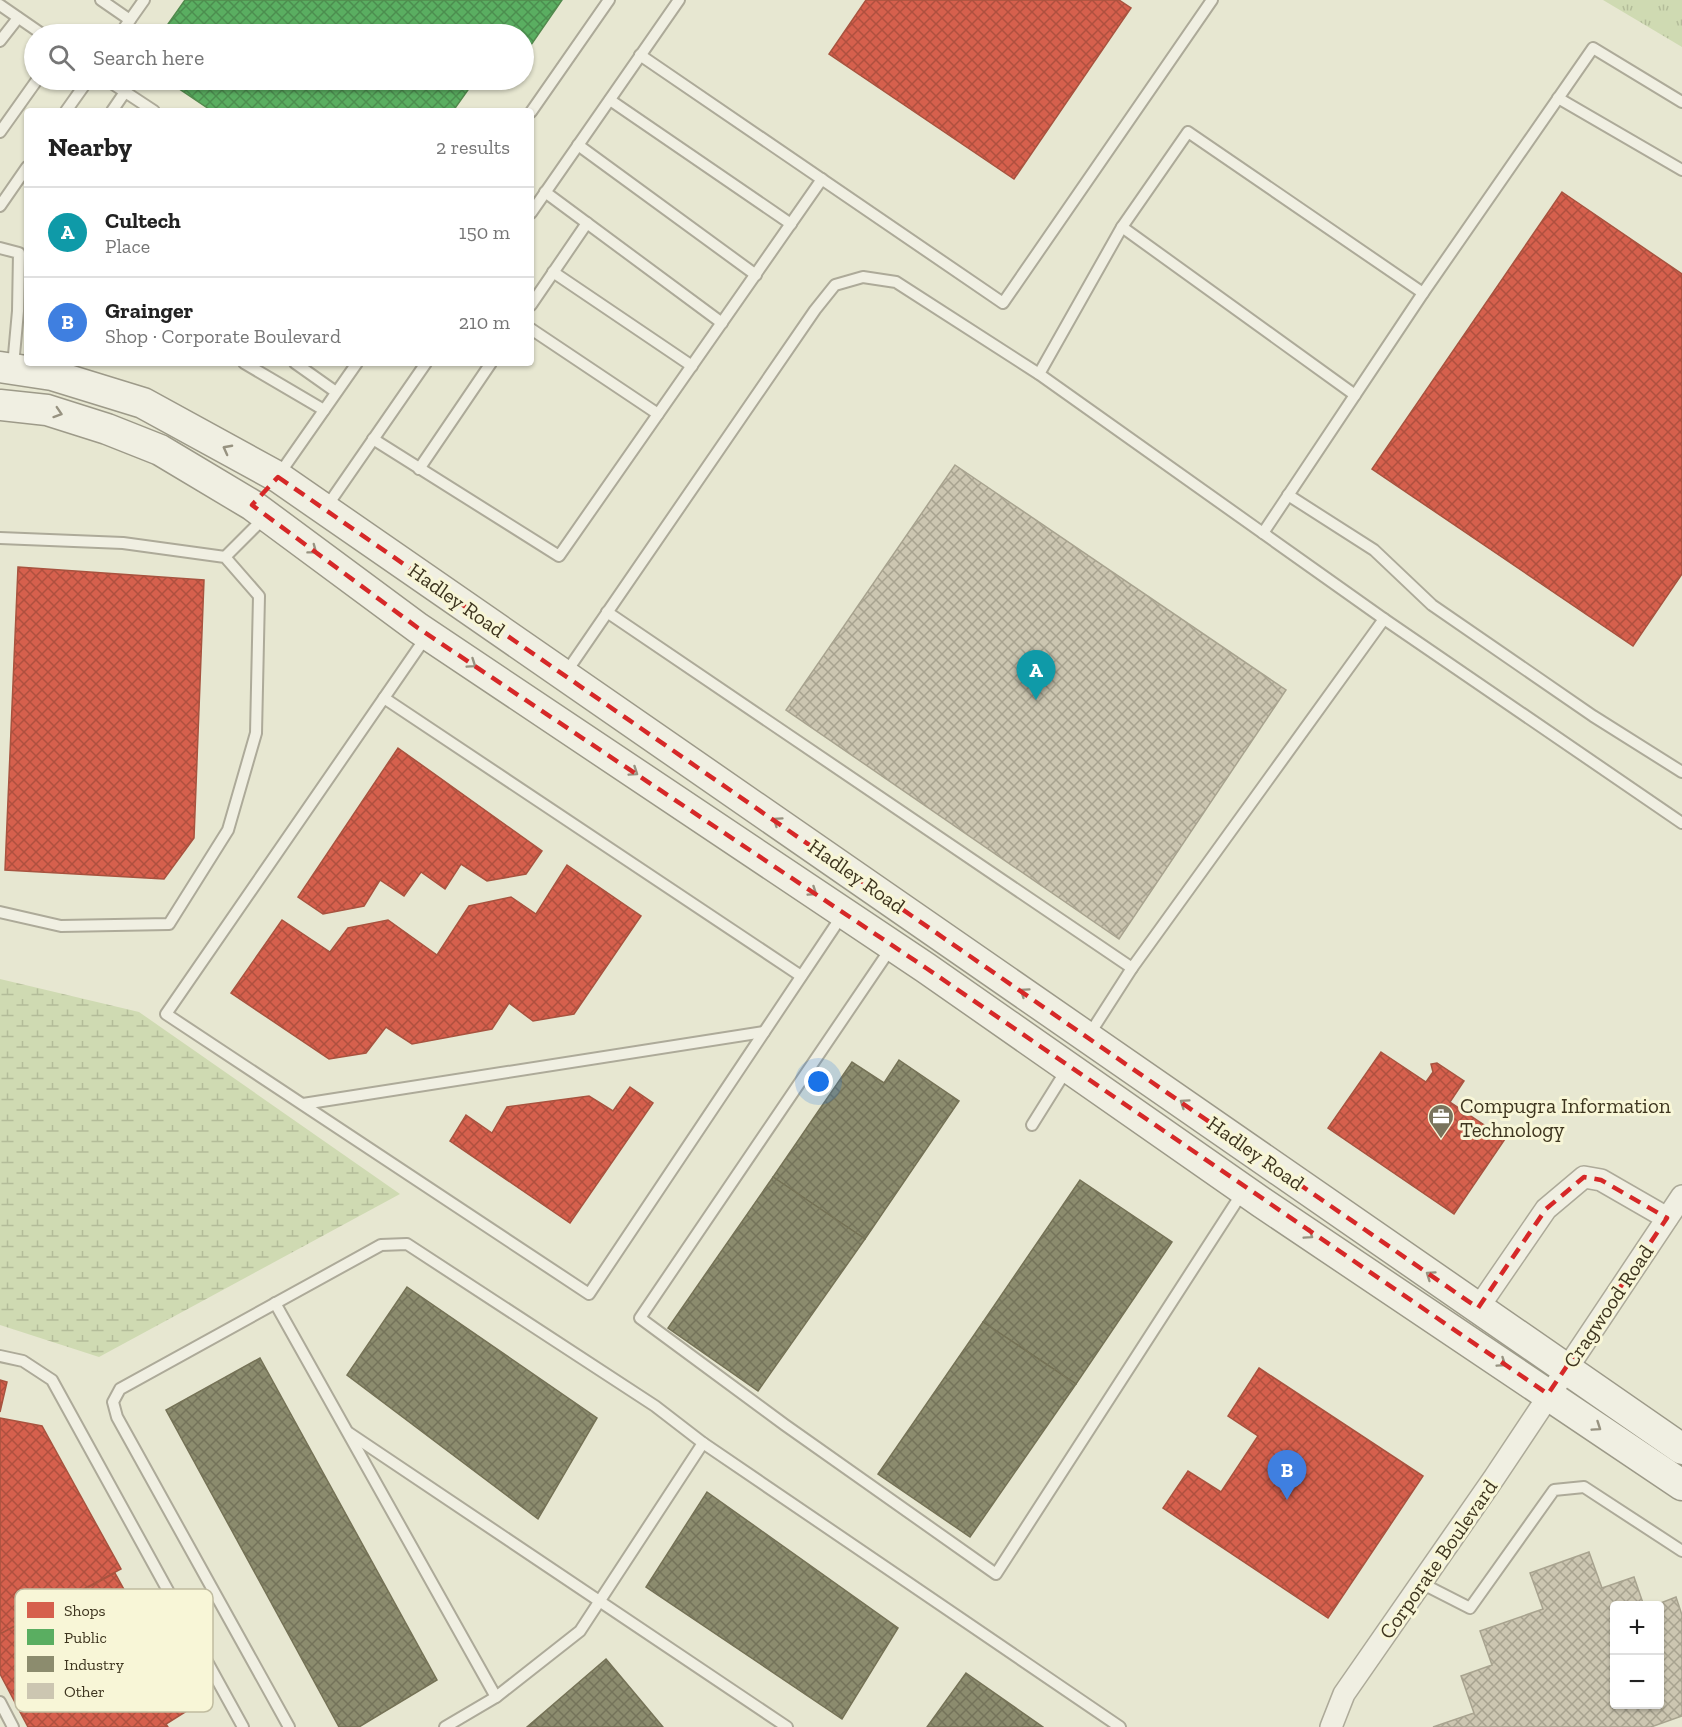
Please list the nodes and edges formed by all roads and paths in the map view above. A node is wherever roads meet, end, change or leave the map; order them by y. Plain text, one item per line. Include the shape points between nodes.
1 (101, 0) edge
2 (144, 0) edge
3 (609, 0) edge
4 (679, 0) edge
5 (1212, 0) edge
6 (0, 5) edge
7 (18, 18) junction
8 (130, 20) junction
9 (27, 24) edge
10 (127, 24) edge
11 (0, 41) edge
12 (640, 55) junction
13 (30, 90) edge
14 (81, 90) edge
15 (122, 90) edge
16 (125, 92) junction
17 (1558, 98) junction
18 (610, 99) junction
19 (1682, 102) edge
20 (68, 108) edge
21 (114, 108) edge
22 (149, 108) edge
23 (534, 108) edge
24 (0, 132) edge
25 (578, 145) junction
26 (1682, 170) edge
27 (24, 172) edge
28 (822, 179) junction
29 (545, 192) junction
30 (0, 206) edge
31 (534, 208) edge
32 (587, 223) junction
33 (791, 224) junction
34 (1122, 227) junction
35 (0, 248) edge
36 (23, 254) edge
37 (553, 272) junction
38 (756, 275) junction
39 (1423, 293) junction
40 (534, 300) edge
41 (722, 323) junction
42 (534, 331) edge
43 (249, 366) edge
44 (299, 366) edge
45 (355, 366) edge
46 (424, 366) edge
47 (489, 366) edge
48 (692, 366) junction
49 (6, 368) edge
50 (1039, 374) junction
51 (336, 392) junction
52 (1355, 395) junction
53 (0, 405) edge
54 (324, 410) junction
55 (658, 414) junction
56 (373, 440) junction
57 (420, 469) junction
58 (278, 477) junction
59 (1288, 495) junction
60 (325, 509) junction
61 (259, 510) junction
62 (1263, 533) junction
63 (0, 538) edge
64 (225, 557) junction
65 (607, 612) junction
66 (1384, 619) junction
67 (428, 635) junction
68 (565, 674) junction
69 (384, 698) junction
70 (1682, 772) edge
71 (1682, 823) edge
72 (0, 912) edge
73 (844, 912) junction
74 (893, 946) junction
75 (1132, 968) junction
76 (801, 976) junction
77 (764, 1032) junction
78 (1089, 1035) junction
79 (1068, 1067) junction
80 (303, 1104) junction
81 (1032, 1125) dead end
82 (1244, 1190) junction
83 (1682, 1196) edge
84 (1667, 1218) junction
85 (275, 1303) junction
86 (1478, 1308) junction
87 (0, 1356) edge
88 (1565, 1369) junction
89 (1548, 1394) junction
90 (349, 1433) junction
91 (703, 1443) junction
92 (1682, 1449) edge
93 (1682, 1485) edge
94 (1682, 1551) edge
95 (1422, 1583) junction
96 (167, 1589) edge
97 (212, 1589) edge
98 (213, 1590) edge
99 (600, 1601) junction
100 (213, 1672) edge
101 (496, 1697) junction
102 (0, 1702) edge
103 (14, 1727) edge
104 (243, 1727) edge
105 (289, 1727) edge
106 (445, 1727) edge
107 (787, 1727) edge
108 (1120, 1727) edge
109 (1330, 1727) edge

1 - 8 lane
2 - 8 lane
3 - 23 lane
4 - 12 lane
5 - 28 lane via 1003,303
6 - 7 lane
7 - 9 lane
7 - 11 lane
8 - 10 lane
12 - 18 lane
12 - 28 lane
13 - 24 lane
14 - 20 lane
15 - 16 lane
16 - 21 lane
16 - 22 lane
17 - 19 lane via 1593,48
17 - 26 lane
17 - 39 lane
18 - 25 lane
18 - 33 lane
25 - 29 lane
25 - 38 lane
27 - 30 lane
28 - 33 lane
29 - 31 lane
29 - 32 lane
32 - 37 lane
32 - 41 lane
33 - 38 lane
34 - 39 lane via 1188,132
34 - 50 lane
34 - 52 lane
35 - 36 lane
36 - 49 lane via 18,311
37 - 40 lane
37 - 48 lane
38 - 41 lane
39 - 52 lane
41 - 48 lane
42 - 55 lane
43 - 54 lane
44 - 51 lane
45 - 51 lane
46 - 56 lane
47 - 57 lane
48 - 55 lane
58 -> 49 main road, Hadley Road via 143,403 52,375
50 - 62 lane
50 - 65 lane via 896,282 863,277 835,285
51 - 54 lane
52 - 59 lane
53 -> 61 main road, Hadley Road via 47,410 160,450
54 - 58 lane
55 - 57 lane via 559,556
56 - 57 lane
56 - 60 lane
58 - 60 main road, Hadley Road
58 - 61 main road
59 - 62 lane
59 - 70 lane via 1374,550 1432,605
60 - 68 main road, Hadley Road
61 - 64 lane
61 -> 67 main road, Hadley Road
62 - 66 lane
63 - 64 lane via 123,543
64 - 72 lane via 259,596 256,733 228,830 187,896 169,924 61,927
65 - 68 lane
65 - 75 lane
66 - 71 lane
66 - 75 lane
67 - 69 lane
67 -> 73 main road, Hadley Road
78 -> 68 main road, Hadley Road
69 - 76 lane
69 - 80 lane via 166,1014
73 - 74 main road, Hadley Road
73 - 76 lane
74 - 79 main road, Hadley Road
74 - 82 lane via 639,1318 996,1574
75 - 78 lane
76 - 77 lane
77 - 80 lane
77 - 80 lane via 589,1293
86 -> 78 main road, Hadley Road
79 - 81 lane
79 - 82 main road, Hadley Road
82 -> 89 main road, Hadley Road
83 - 84 street, Cragwood Road
84 - 86 street via 1601,1180 1584,1177 1546,1209
84 - 88 street, Cragwood Road
85 - 90 lane
85 - 91 lane via 381,1245 407,1244 655,1406
85 - 97 lane via 120,1389 112,1402
86 - 88 main road, Hadley Road
87 - 96 lane via 22,1361 52,1380
88 - 89 street, Cragwood Road
88 - 92 main road, Hadley Road
89 -> 93 main road, Hadley Road
89 - 95 street, Corporate Boulevard
90 - 99 lane
90 - 101 lane
91 - 99 lane
91 - 108 lane
94 - 95 lane via 1584,1487 1554,1490 1470,1608
95 - 109 street, Corporate Boulevard via 1344,1694
98 - 105 lane
99 - 101 lane via 580,1631
99 - 107 lane
100 - 104 lane
101 - 106 lane
102 - 103 lane

